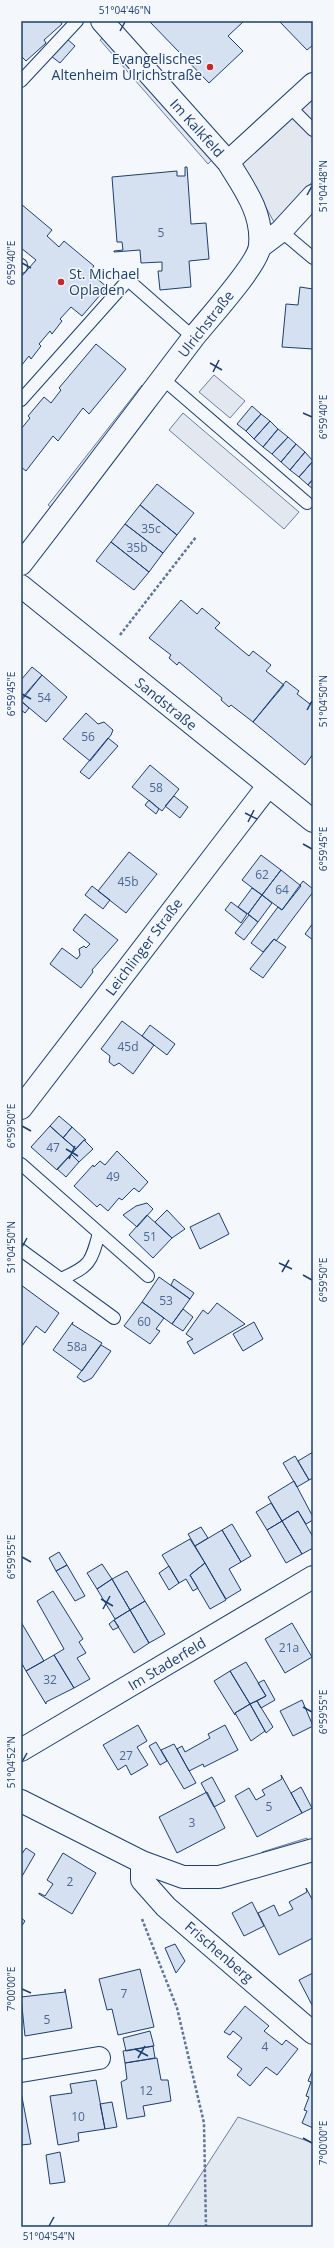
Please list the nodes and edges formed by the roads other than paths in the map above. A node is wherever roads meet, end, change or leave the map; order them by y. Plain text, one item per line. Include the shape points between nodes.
1 (78, 21) edge
2 (102, 21) edge
3 (21, 81) edge
4 (313, 84) edge
5 (289, 106) junction
6 (313, 130) edge
7 (228, 162) junction
8 (313, 196) edge
9 (281, 231) junction
10 (261, 246) junction
11 (313, 258) edge
12 (194, 337) junction
13 (163, 379) junction
14 (21, 400) edge
15 (307, 503) dead end
16 (21, 564) edge
17 (21, 586) edge
18 (268, 786) junction
19 (313, 821) edge
20 (21, 1108) edge
21 (21, 1164) edge
22 (99, 1233) junction
23 (21, 1250) edge
24 (148, 1276) dead end
25 (61, 1279) junction
26 (114, 1318) dead end
27 (313, 1577) edge
28 (21, 1750) edge
29 (21, 1801) edge
30 (313, 1850) edge
31 (142, 1862) junction
32 (313, 2033) edge
33 (99, 2058) dead end
34 (21, 2071) edge

1 - 3 lane
2 - 7 street, Im Kalkfeld
4 - 5 street
5 - 6 lane
5 - 7 street
7 - 10 street via 252,200
8 - 9 street
9 - 10 street
9 - 11 lane
10 - 12 street, Ulrichstraße via 246,274
12 - 13 street, Ulrichstraße
12 - 14 lane via 128,280
13 - 15 lane
13 - 16 street, Ulrichstraße
17 - 18 street, Sandstraße
18 - 19 street, Sandstraße
18 - 20 street, Leichlinger Straße
21 - 22 lane
22 - 24 lane
22 - 25 lane via 92,1258 82,1270
23 - 25 lane
25 - 26 lane
27 - 28 street, Im Staderfeld
29 - 31 street
30 - 31 street via 219,1877 183,1877
31 - 32 street, Frischenberg via 142,1880 166,1907
33 - 34 street

